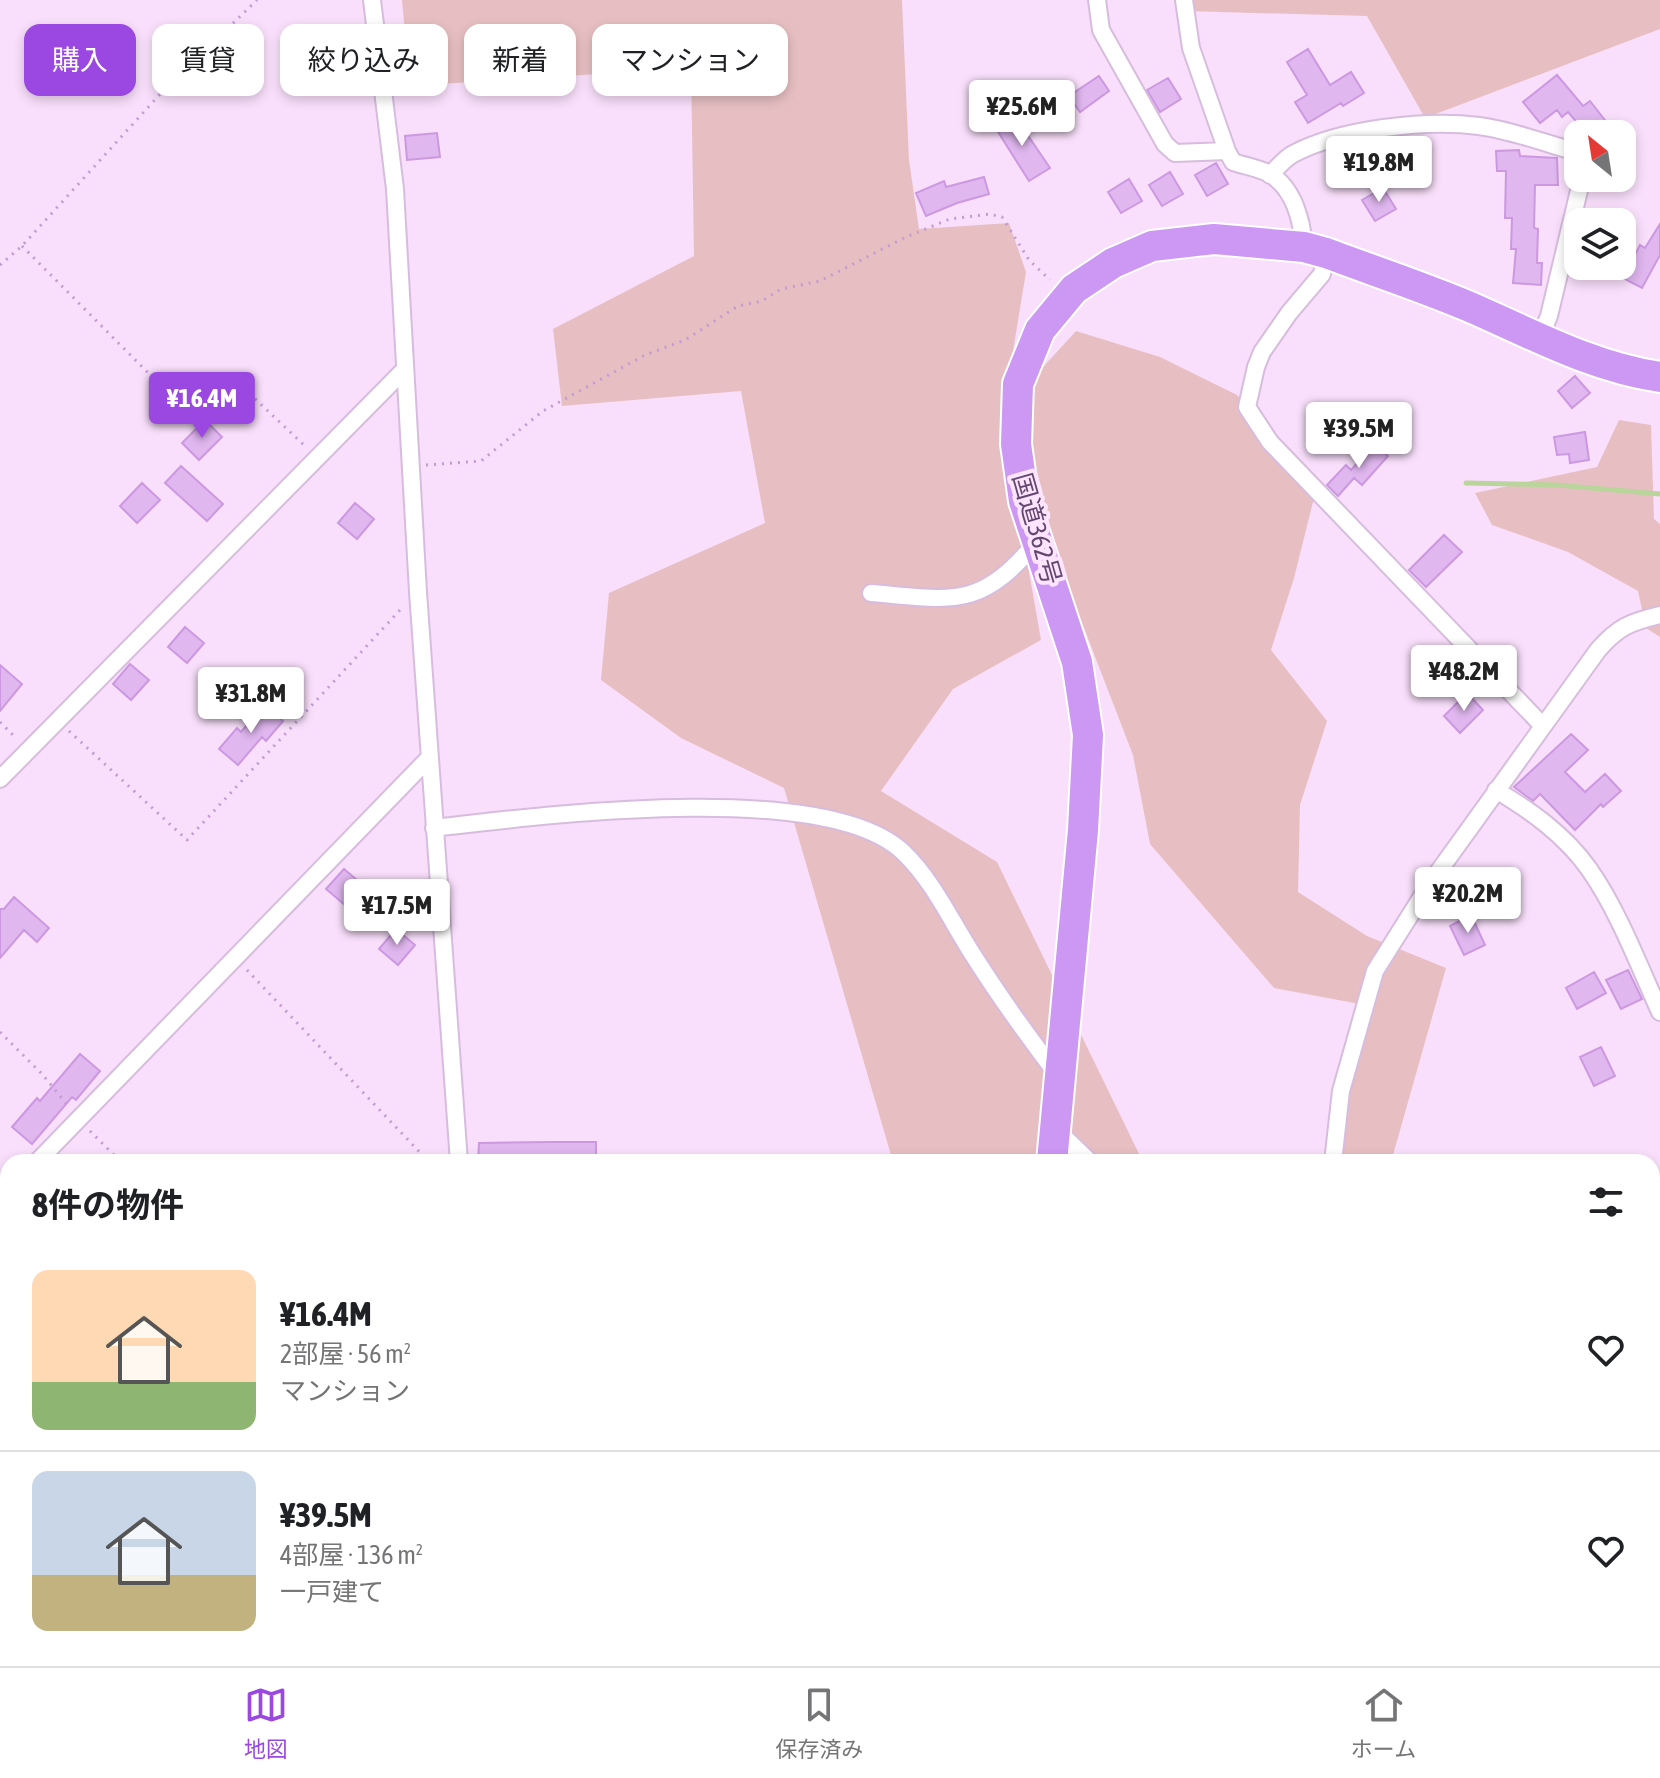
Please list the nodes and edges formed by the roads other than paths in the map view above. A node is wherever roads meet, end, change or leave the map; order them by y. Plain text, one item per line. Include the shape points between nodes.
1 (372, 0) edge
2 (1097, 0) edge
3 (1184, 0) edge
4 (1564, 149) edge
5 (1227, 151) junction
6 (1270, 175) junction
7 (1579, 192) edge
8 (1315, 250) junction
9 (1540, 338) junction
10 (404, 370) junction
11 (1660, 377) edge
12 (1038, 540) junction
13 (871, 593) dead end
14 (1660, 615) edge
15 (1542, 725) junction
16 (429, 758) junction
17 (0, 779) edge
18 (1496, 790) junction
19 (434, 828) junction
20 (1660, 1012) edge
21 (1060, 1079) junction
22 (1056, 1129) junction
23 (45, 1154) edge
24 (458, 1154) edge
25 (1053, 1154) edge
26 (1082, 1154) edge
27 (1334, 1154) edge

1 - 10 street via 395,189
2 - 5 street via 1101,30 1165,144 1175,153
3 - 5 street via 1191,48
4 - 6 street via 1482,126 1417,125 1322,143 1290,155
5 - 6 street via 1233,162
6 - 8 street via 1287,192
7 - 9 street
8 - 9 highway, 国道362号
8 - 12 highway, 国道362号 via 1214,239 1152,246 1074,289 1040,330 1018,384 1016,444 1024,501
8 - 15 street via 1322,274 1262,352 1247,407 1270,442
9 - 11 highway, 国道362号 via 1596,362
10 - 16 street
10 - 17 street
12 - 13 street via 996,584 967,597
12 - 21 highway, 国道362号 via 1077,662 1088,735
14 - 15 street via 1630,622 1612,634
15 - 18 street
16 - 19 street
16 - 23 street
18 - 20 street via 1537,816 1589,869
18 - 27 street via 1375,971 1341,1091
19 - 21 street via 560,813 736,809 803,814 871,832 900,850 927,882
19 - 24 street
21 - 22 highway, 国道362号
22 - 25 highway, 国道362号
22 - 26 street

